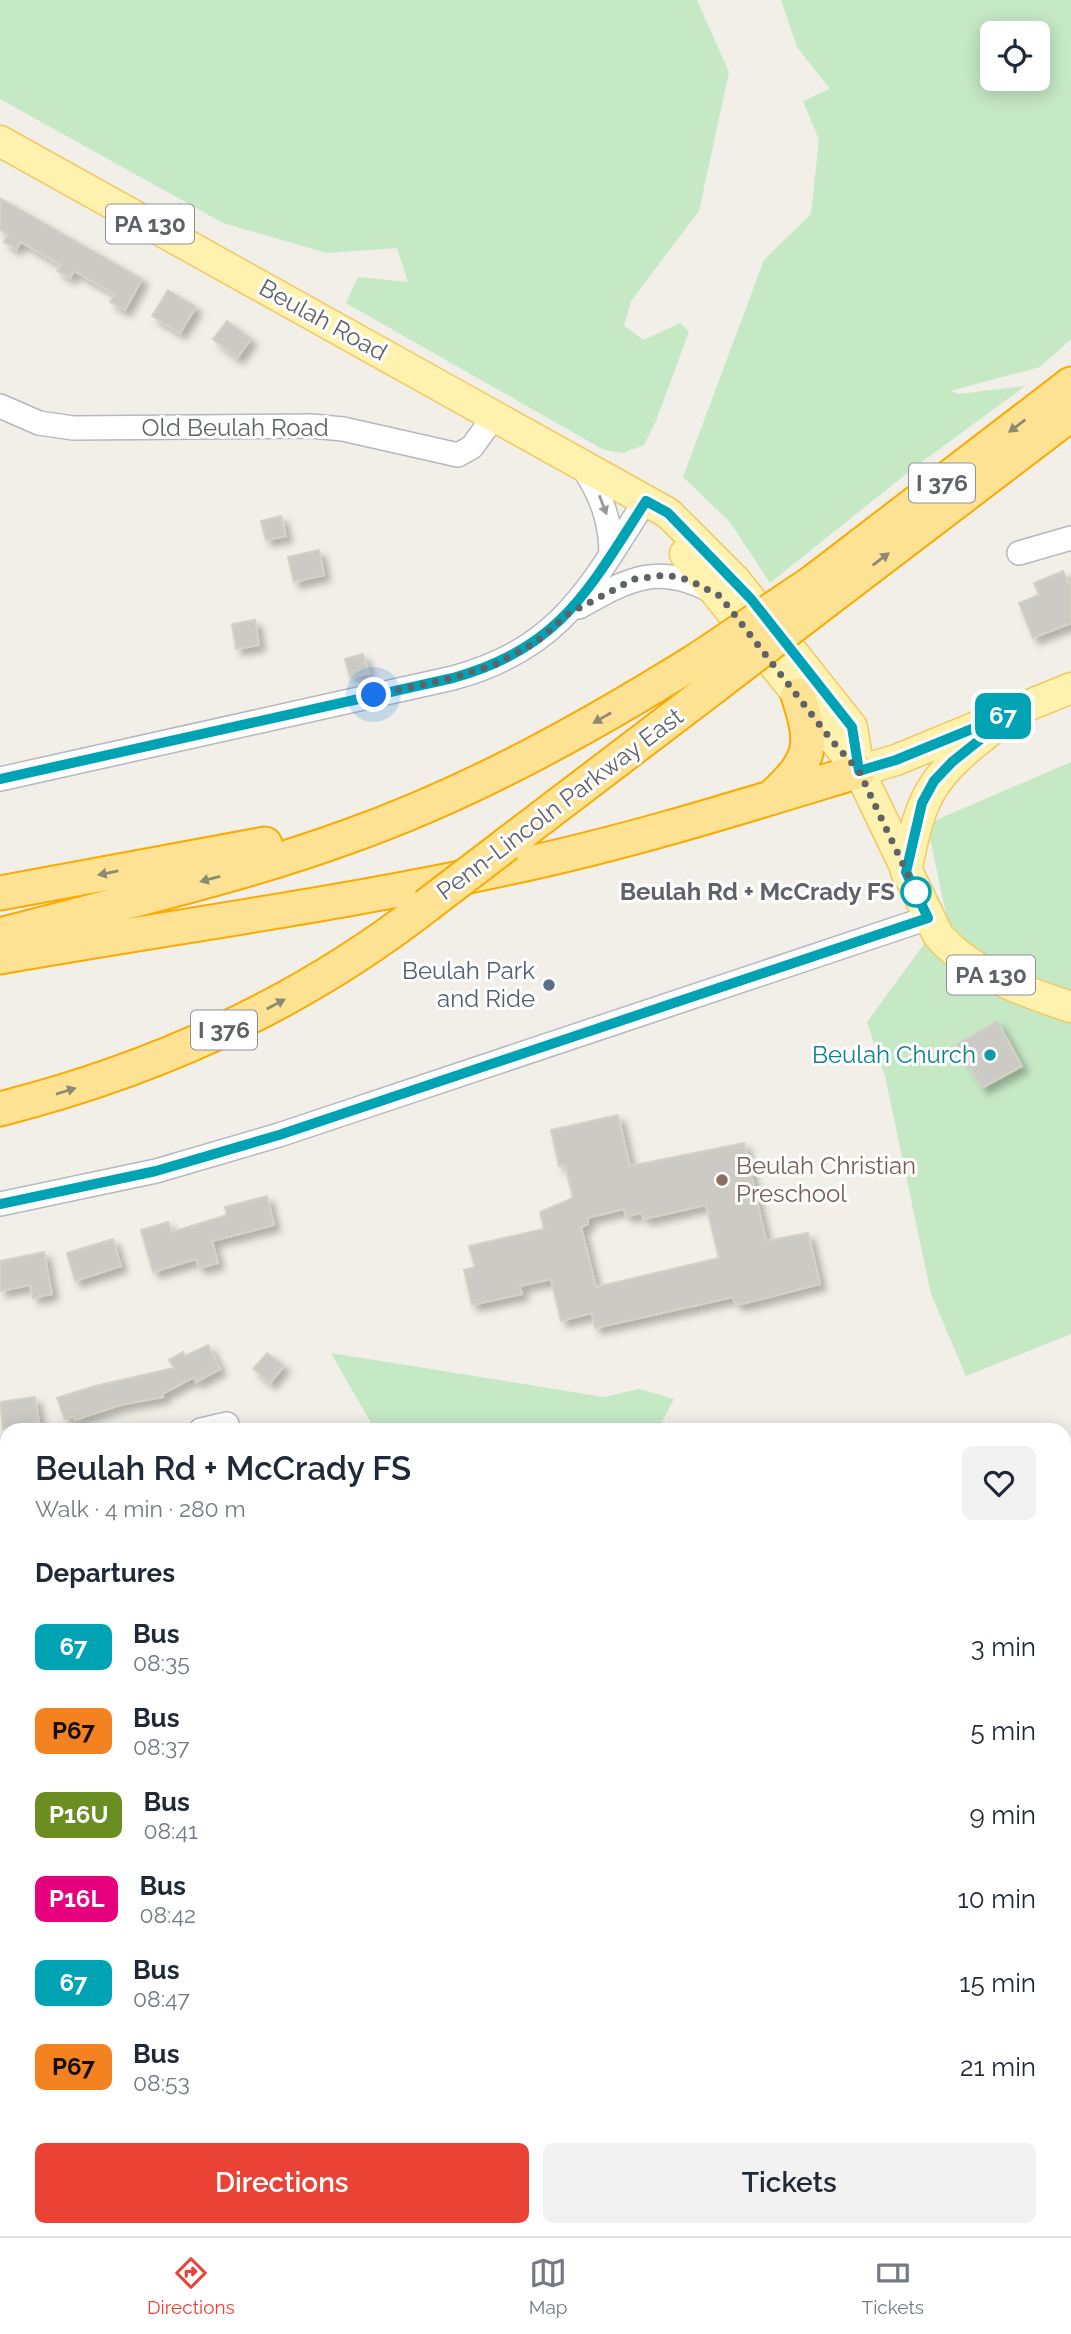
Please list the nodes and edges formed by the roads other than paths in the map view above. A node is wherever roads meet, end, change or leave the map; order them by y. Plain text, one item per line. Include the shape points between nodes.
1 (0, 141) edge
2 (1071, 384) edge
3 (0, 406) edge
4 (1071, 414) edge
5 (495, 415) junction
6 (578, 461) junction
7 (646, 501) junction
8 (1071, 538) edge
9 (1019, 553) dead end
10 (611, 555) junction
11 (820, 591) junction
12 (720, 596) junction
13 (568, 614) junction
14 (707, 673) junction
15 (1071, 688) edge
16 (798, 695) junction
17 (1016, 711) junction
18 (859, 771) junction
19 (0, 779) edge
20 (769, 799) junction
21 (392, 820) junction
22 (906, 872) junction
23 (0, 893) edge
24 (307, 907) junction
25 (928, 918) junction
26 (0, 935) edge
27 (0, 957) edge
28 (0, 975) edge
29 (1071, 1007) edge
30 (0, 1109) edge
31 (0, 1204) edge

1 - 5 main road, Beulah Road / PA 130
2 -> 11 highway, Penn-Lincoln Parkway East / I 376
3 - 5 street, Old Beulah Road via 39,423 73,429 311,426 458,456 472,447
11 -> 4 highway, Penn-Lincoln Parkway East / I 376
5 - 6 main road, Beulah Road / PA 130
6 - 7 main road, Beulah Road / PA 130
6 -> 10 street via 604,506
7 - 10 street
7 - 12 main road, Beulah Road / PA 130 via 657,526
7 - 18 main road, Beulah Road / PA 130 via 668,513 751,599 852,727
8 - 9 street
10 - 13 street
11 - 14 highway, Penn-Lincoln Parkway East / I 376, bridge
12 - 13 street via 678,577 644,576 613,587
12 - 16 main road, Beulah Road / PA 130
13 - 19 street via 535,643 476,672
14 -> 21 highway, Penn-Lincoln Parkway East / I 376 via 610,714 519,763
30 -> 14 highway, Penn-Lincoln Parkway East / I 376, bridge via 121,1073 228,1028 335,970 507,844
15 - 17 main road
16 - 18 main road, Beulah Road / PA 130
16 - 20 highway via 810,733 809,751 799,770
17 - 18 main road
17 - 22 main road via 934,781 918,815
18 - 20 highway
18 - 22 main road, Beulah Road / PA 130
20 - 24 highway via 564,855
21 -> 23 highway
21 -> 26 highway, Penn-Lincoln Parkway East / I 376 via 261,866
22 - 25 main road, Beulah Road / PA 130
24 - 27 highway
24 - 28 highway
25 - 29 main road, Beulah Road / PA 130 via 945,943 979,970
25 - 31 street via 279,1135 156,1171

